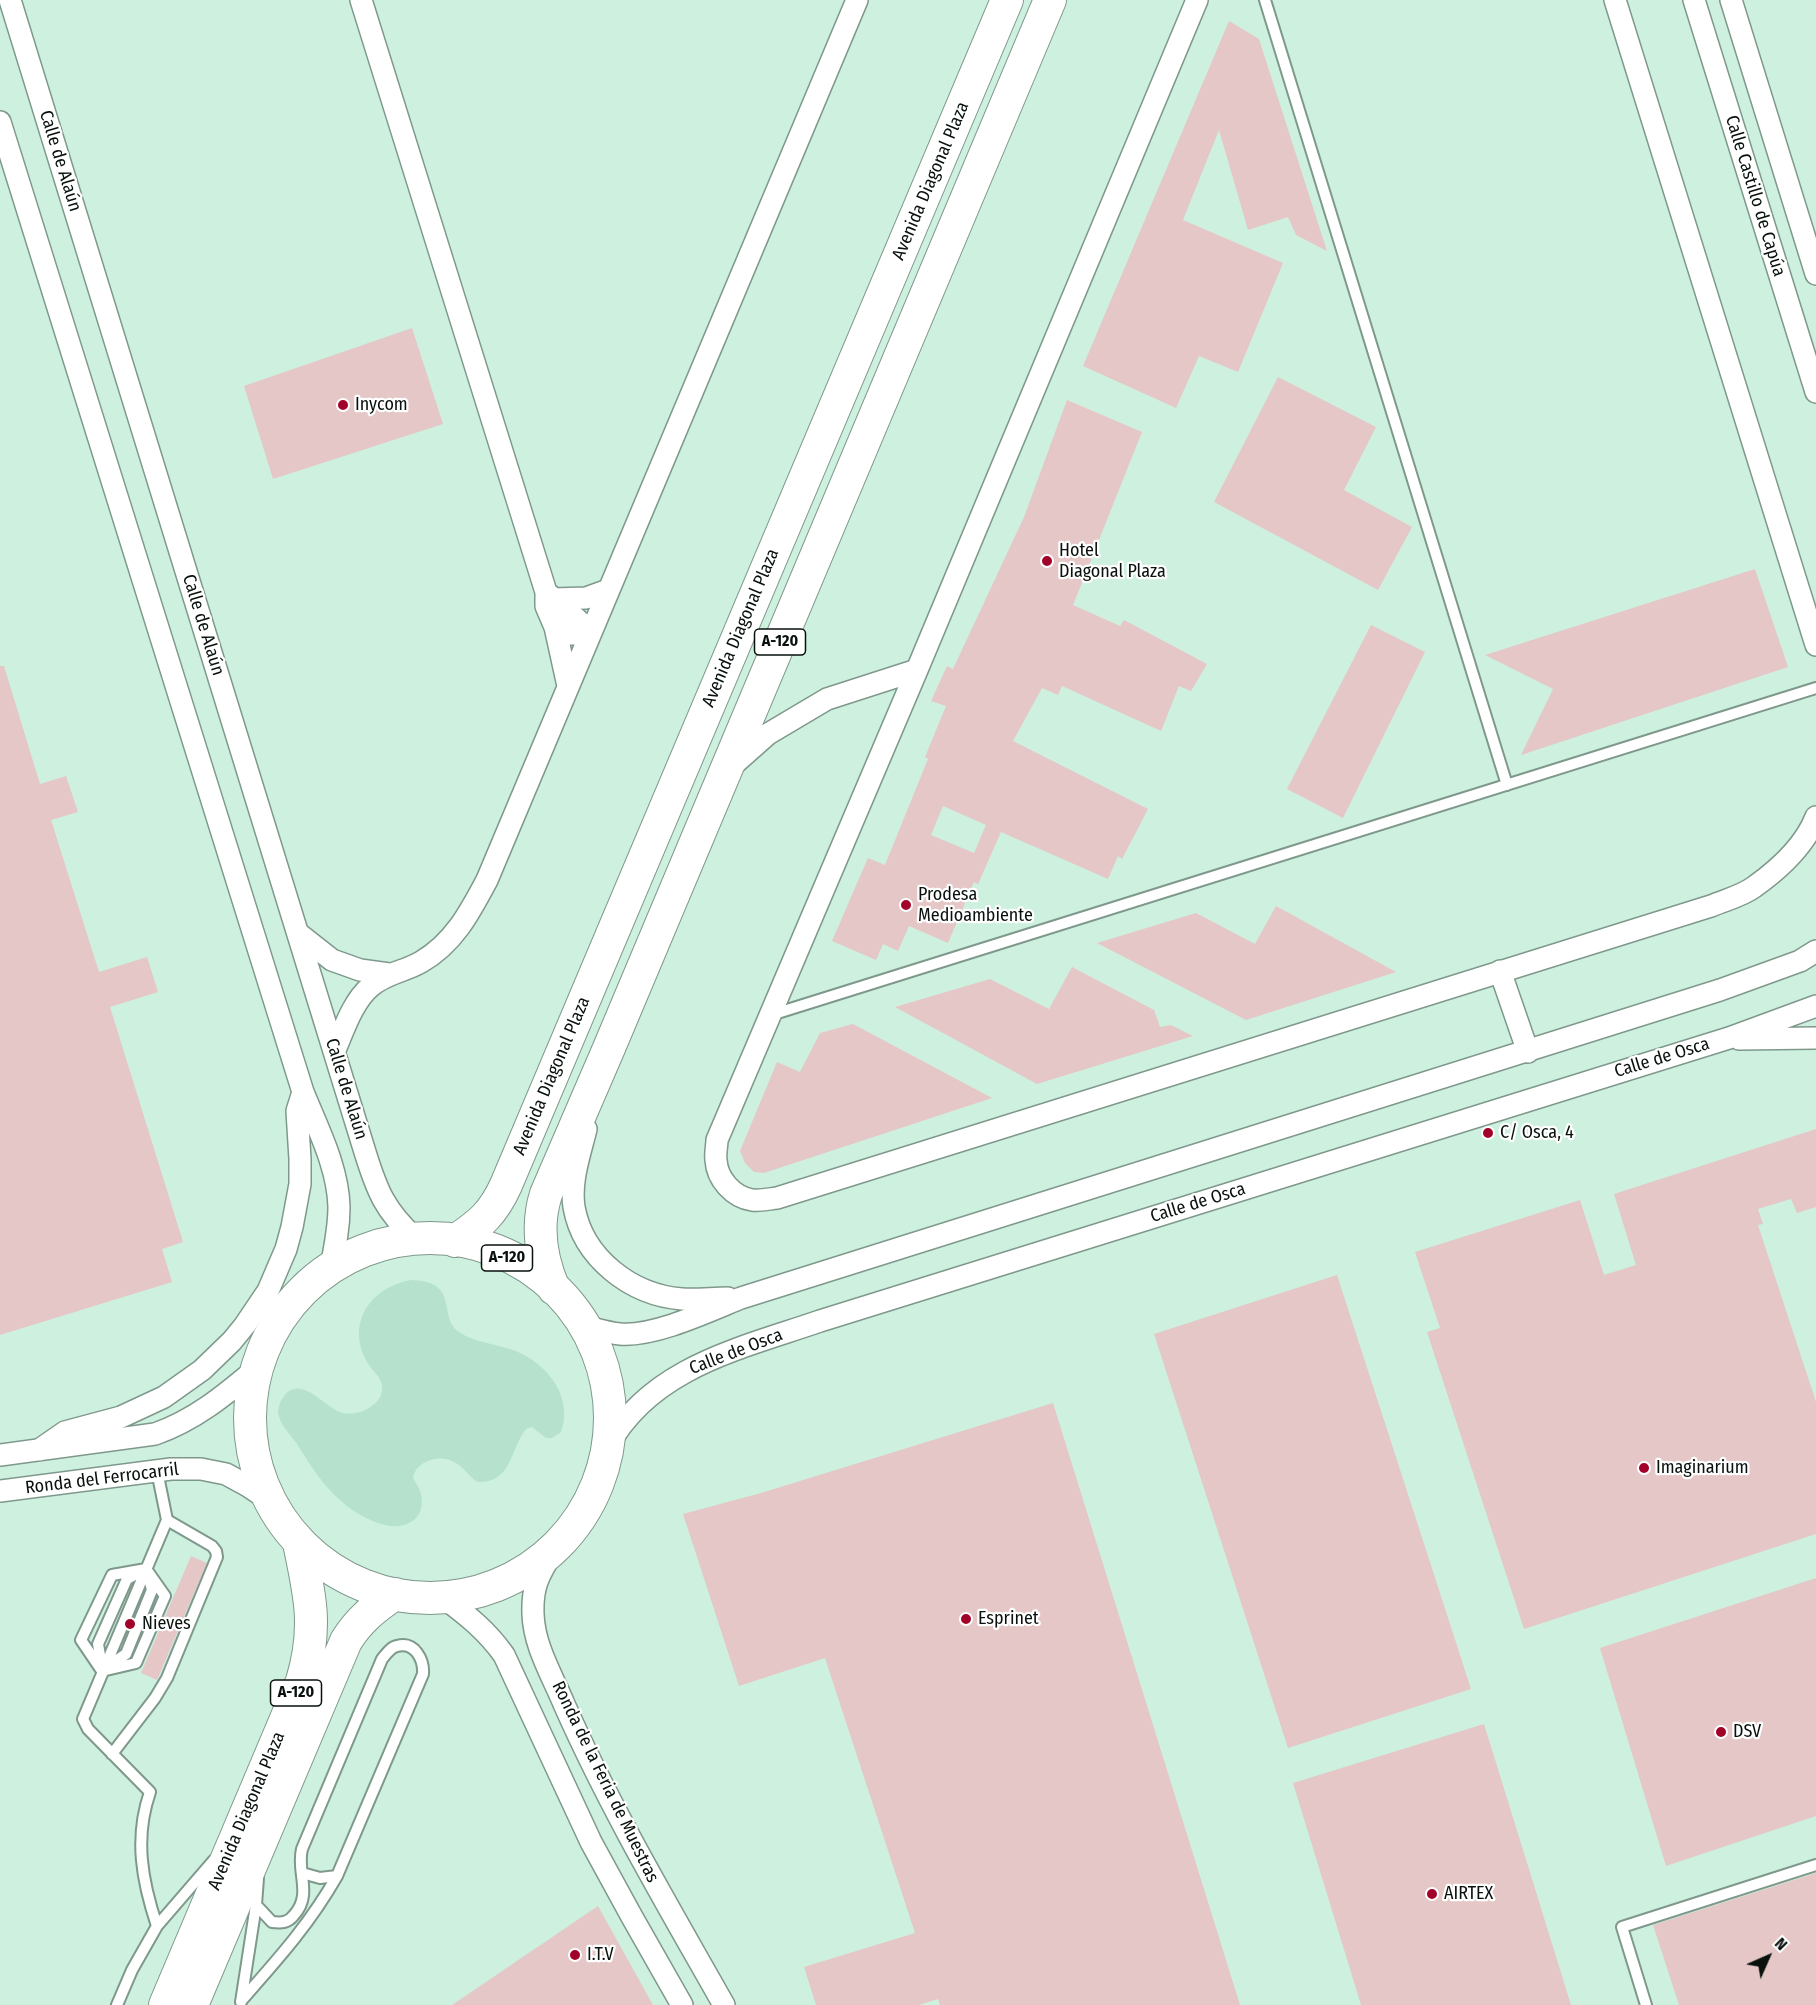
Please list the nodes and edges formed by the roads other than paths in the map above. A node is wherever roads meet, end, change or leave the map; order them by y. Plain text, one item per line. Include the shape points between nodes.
1 (10, 0) edge
2 (361, 0) edge
3 (857, 0) edge
4 (1007, 0) edge
5 (1050, 0) edge
6 (1197, 0) edge
7 (1265, 0) edge
8 (1615, 0) edge
9 (1694, 0) edge
10 (1731, 0) edge
11 (0, 122) edge
12 (1816, 274) edge
13 (1816, 393) edge
14 (608, 590) junction
15 (550, 596) junction
16 (555, 627) junction
17 (590, 634) junction
18 (1816, 645) edge
19 (917, 670) junction
20 (568, 686) junction
21 (1816, 688) edge
22 (726, 771) junction
23 (1508, 785) junction
24 (1816, 817) edge
25 (299, 934) junction
26 (1816, 951) edge
27 (1500, 971) junction
28 (389, 974) junction
29 (1816, 1006) edge
30 (770, 1015) junction
31 (1729, 1038) junction
32 (1816, 1038) edge
33 (609, 1048) junction
34 (334, 1050) junction
35 (1528, 1052) junction
36 (303, 1092) junction
37 (416, 1239) junction
38 (455, 1241) junction
39 (331, 1267) junction
40 (554, 1288) junction
41 (741, 1298) junction
42 (584, 1326) junction
43 (257, 1368) junction
44 (608, 1446) junction
45 (39, 1450) junction
46 (0, 1455) edge
47 (157, 1471) junction
48 (0, 1491) edge
49 (269, 1500) junction
50 (167, 1520) junction
51 (299, 1543) junction
52 (553, 1551) junction
53 (146, 1569) junction
54 (395, 1594) junction
55 (444, 1598) junction
56 (102, 1671) junction
57 (112, 1754) junction
58 (248, 1842) junction
59 (1816, 1865) edge
60 (302, 1873) junction
61 (337, 1876) junction
62 (256, 1905) junction
63 (157, 1926) junction
64 (241, 2003) edge
65 (117, 2005) edge
66 (165, 2005) edge
67 (192, 2005) edge
68 (682, 2005) edge
69 (724, 2005) edge
70 (1646, 2005) edge

1 - 25 street, Calle de Alaún
2 - 15 street
3 - 14 street
4 - 38 main road, Avenida Diagonal Plaza / A-120 via 503,1192 486,1218
5 - 22 main road, A-120
6 - 19 street
7 - 23 lane
8 - 18 street
9 - 13 street, Calle Castillo de Capúa
10 - 12 street, Calle Castillo de Capúa
11 - 36 street, Calle de Alaún
14 - 15 street via 586,598
14 - 17 street
15 - 16 street via 546,606
15 - 17 street
16 - 17 street via 568,634
16 - 20 street
17 - 20 street
19 - 22 street via 826,699 768,734
19 - 30 street
20 - 28 street via 487,880 459,930 420,963
21 - 23 lane
22 - 33 main road, A-120
23 - 30 lane
24 - 27 street via 1787,859 1753,888 1711,906
25 - 28 street via 332,960 360,970
25 - 34 street, Calle de Alaún
26 - 35 street via 1772,972
27 - 30 street via 761,1201 749,1200 726,1186 716,1160 717,1140
27 - 35 street
28 - 34 street via 370,987 352,1011
29 - 31 street, Calle de Osca
31 - 32 street
31 - 44 street, Calle de Osca via 820,1321 711,1359 684,1371 655,1392 618,1429
33 - 40 main road, A-120 via 541,1209 544,1268
33 - 41 street via 574,1178 574,1205 592,1250 614,1273 639,1288 682,1299
34 - 37 street, Calle de Alaún via 376,1187 395,1219
35 - 41 street
36 - 39 street, Calle de Alaún via 337,1187 338,1222
36 - 45 street via 297,1111 300,1184 292,1227 268,1291 245,1325 202,1370 164,1397 121,1417 65,1432
37 - 38 main road, A-120
37 - 39 main road, A-120 via 374,1248
38 - 40 main road, A-120 via 492,1250 524,1266
39 - 43 main road, A-120 via 286,1308
40 - 42 main road, A-120
41 - 42 street via 643,1332 620,1334
42 - 44 main road, A-120 via 607,1384
43 - 45 street, Ronda del Ferrocarril via 206,1410 172,1428 133,1438
43 - 49 main road, A-120 via 249,1428 259,1477
44 - 52 main road, A-120 via 598,1485 579,1521
45 - 46 street, Ronda del Ferrocarril
47 - 48 street, Ronda del Ferrocarril
47 - 49 street, Ronda del Ferrocarril via 219,1472
47 - 50 lane
49 - 51 main road, A-120
50 - 53 lane
50 - 57 lane via 212,1546 217,1557 167,1678
51 - 54 main road, A-120 via 344,1575
51 - 58 main road, Avenida Diagonal Plaza / A-120 via 311,1608 309,1657
52 - 55 main road, A-120 via 520,1575 484,1590
52 - 69 street, Ronda de la Feria de Muestras via 535,1581 533,1615 539,1646 579,1737
53 - 56 lane
53 - 56 lane via 165,1596 136,1663
53 - 56 lane via 112,1575 81,1640
54 - 55 main road, A-120
54 - 58 main road, Avenida Diagonal Plaza / A-120 via 363,1618 346,1641
55 - 68 street, Ronda de la Feria de Muestras via 473,1620 504,1655 591,1842
56 - 57 lane via 83,1719
57 - 63 lane via 150,1792 141,1828 142,1869
58 - 62 lane
58 - 63 lane via 192,1884
58 - 66 main road, Avenida Diagonal Plaza / A-120
58 - 67 main road, Avenida Diagonal Plaza / A-120
59 - 70 lane via 1622,1927
60 - 61 lane via 320,1878
60 - 61 lane via 302,1849 382,1659 389,1650 406,1646 420,1655 423,1674
60 - 62 lane via 304,1898 291,1919 273,1922
61 - 64 lane via 299,1936
62 - 64 lane
63 - 65 lane

